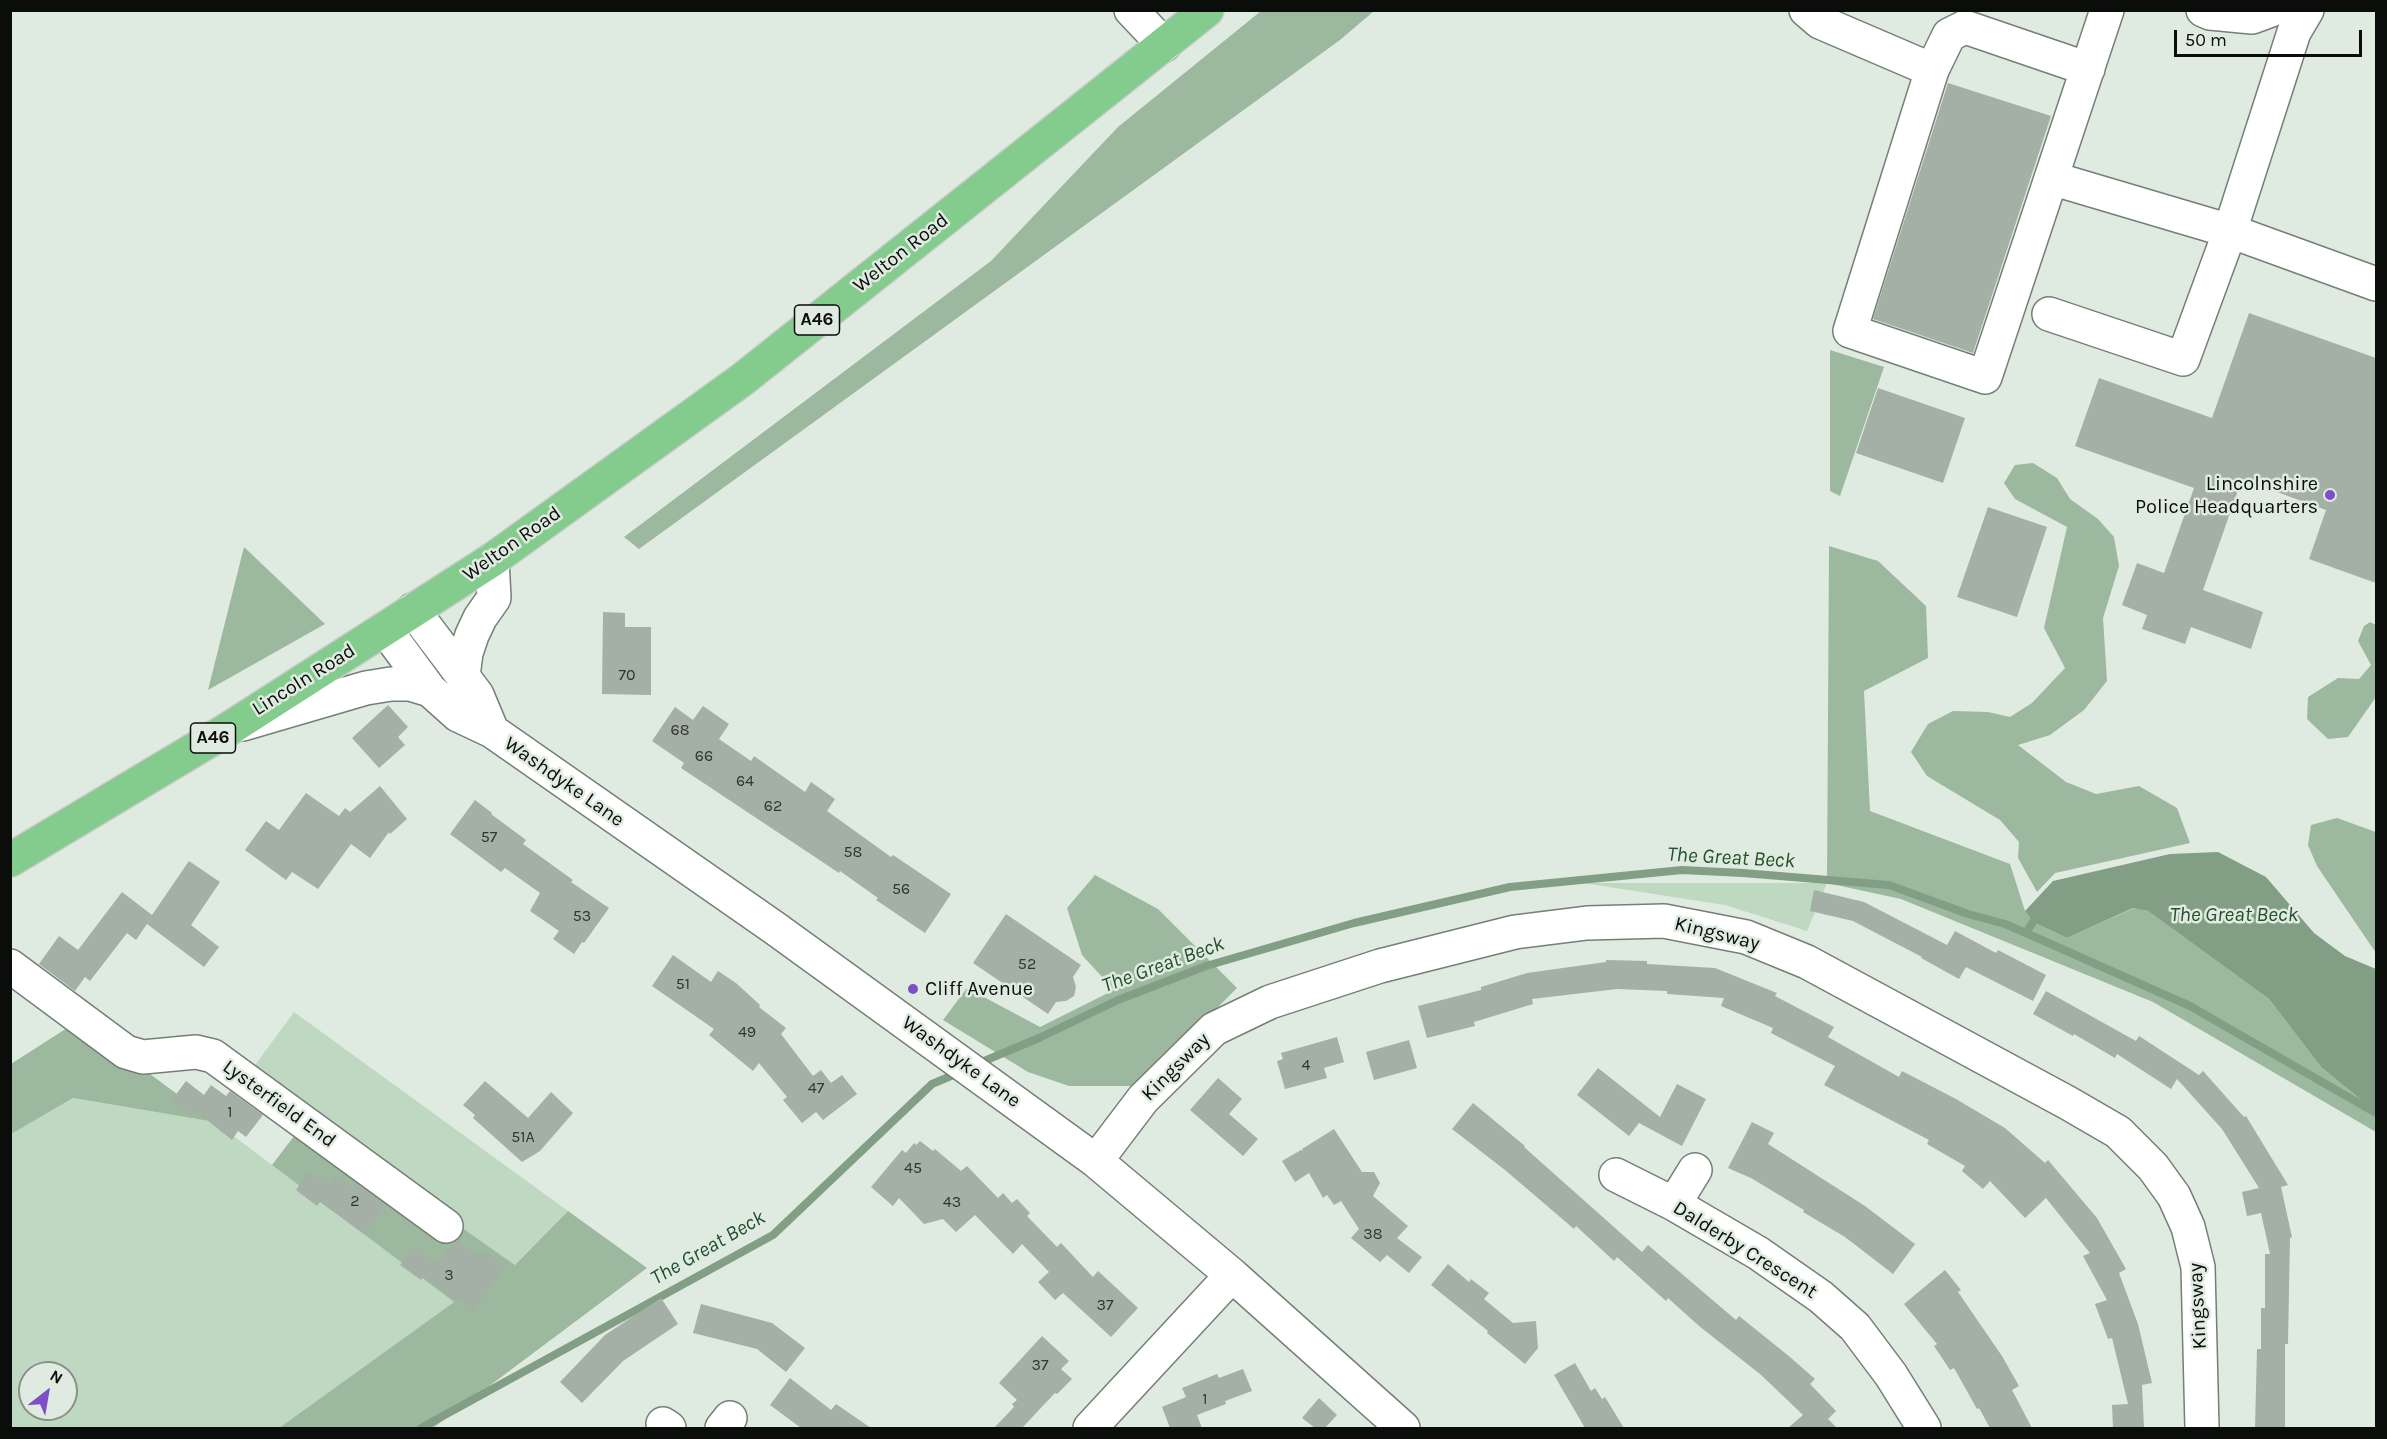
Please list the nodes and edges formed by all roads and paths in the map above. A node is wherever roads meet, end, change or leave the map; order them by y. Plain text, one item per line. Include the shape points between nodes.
1 (1131, 10) edge
2 (1207, 10) edge
3 (1806, 10) edge
4 (2107, 10) edge
5 (2203, 10) edge
6 (2271, 10) edge
7 (2307, 10) edge
8 (1164, 45) junction
9 (2088, 69) junction
10 (1932, 70) junction
11 (2051, 178) junction
12 (2230, 231) junction
13 (2376, 284) edge
14 (2049, 314) dead end
15 (492, 560) junction
16 (413, 610) junction
17 (385, 630) junction
18 (463, 676) junction
19 (430, 690) junction
20 (227, 729) junction
21 (492, 732) junction
22 (10, 860) edge
23 (10, 966) edge
24 (1096, 1161) junction
25 (1695, 1170) dead end
26 (1616, 1175) dead end
27 (1674, 1204) junction
28 (446, 1226) dead end
29 (1232, 1275) junction
30 (1090, 1428) edge
31 (1403, 1428) edge
32 (1924, 1428) edge
33 (2202, 1428) edge

1 - 8 street
2 - 8 highway, Welton Road / A46
3 - 10 street via 1820,22
4 - 9 street
5 - 6 street via 2252,16
7 - 12 street via 2294,32
8 - 15 highway, Welton Road / A46 via 743,379
9 - 10 street via 1965,27 1949,35
9 - 11 street
10 - 11 street via 1850,331 1985,378
11 - 12 street
12 - 13 street
12 - 14 street via 2183,359
15 - 16 highway, Welton Road / A46
15 - 18 street via 494,598 472,635
16 - 17 highway, Lincoln Road / A46
16 - 18 street, Washdyke Lane
17 - 19 street, Washdyke Lane
17 - 20 highway, Lincoln Road / A46
18 - 21 street, Washdyke Lane via 477,695
19 - 20 street via 410,684 366,688
19 - 21 street, Washdyke Lane via 458,715
20 - 22 highway, Lincoln Road / A46
21 - 24 street, Washdyke Lane via 982,1076
23 - 28 street, Lysterfield End via 126,1052 143,1057 196,1052 213,1056
24 - 29 street, Washdyke Lane
24 - 33 street, Kingsway via 1143,1099 1214,1029 1269,1002 1380,966 1515,932 1587,923 1664,921 1746,937 1807,962 2068,1103 2118,1132 2153,1167 2174,1196 2188,1227 2198,1267
25 - 27 street
26 - 27 street, Dalderby Crescent
27 - 32 street, Dalderby Crescent via 1758,1253 1830,1305 1855,1328 1891,1375
29 - 30 street
29 - 31 street, Washdyke Lane

